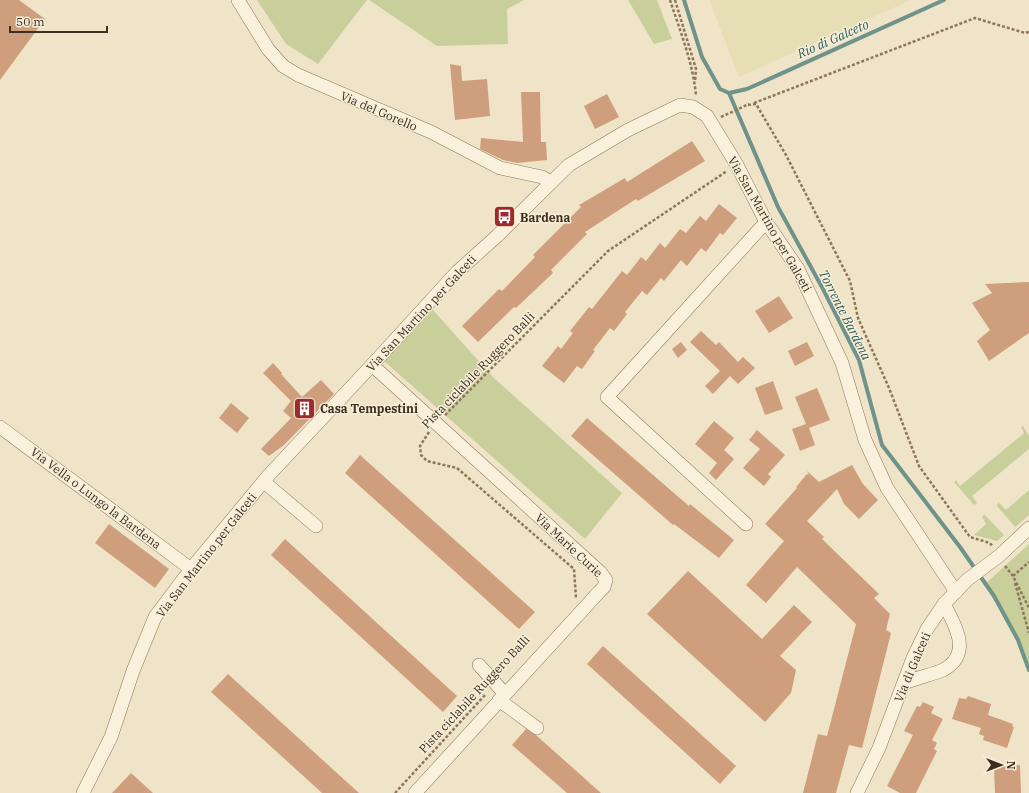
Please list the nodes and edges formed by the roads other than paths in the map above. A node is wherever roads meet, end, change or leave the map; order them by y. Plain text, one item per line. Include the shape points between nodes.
1 (238, 0) edge
2 (550, 182) junction
3 (766, 222) junction
4 (372, 365) junction
5 (0, 427) edge
6 (264, 482) junction
7 (746, 524) dead end
8 (316, 526) dead end
9 (1029, 528) edge
10 (191, 569) junction
11 (956, 592) junction
12 (944, 604) junction
13 (479, 665) dead end
14 (905, 682) junction
15 (502, 697) junction
16 (537, 728) dead end
17 (83, 793) edge
18 (416, 793) edge
19 (857, 793) edge

1 - 2 street, Via del Gorello via 282,66 431,132 500,168 542,177
2 - 3 street, Via San Martino per Galceti via 569,165 628,130 680,105 693,107 707,116 737,165
2 - 4 street, Via San Martino per Galceti via 457,272
3 - 7 street via 607,397
3 - 11 street, Via San Martino per Galceti via 798,268 842,363 865,440 887,488
4 - 6 street, Via San Martino per Galceti
4 - 15 street, Via Marie Curie via 606,580 604,587
5 - 10 street, Via Vella o Lungo la Bardena
6 - 8 street
6 - 10 street, Via San Martino per Galceti
9 - 11 street, Via di Galceti
10 - 17 street, Via San Martino per Galceti via 155,617 133,671 111,737
11 - 12 street, Via di Galceti
12 - 14 street, Via di Galceti via 927,629
12 - 14 street via 958,633 959,652 953,663 944,669
13 - 15 street via 496,684
14 - 19 street, Via di Galceti via 879,748
15 - 16 street
15 - 18 street, Via Marie Curie

